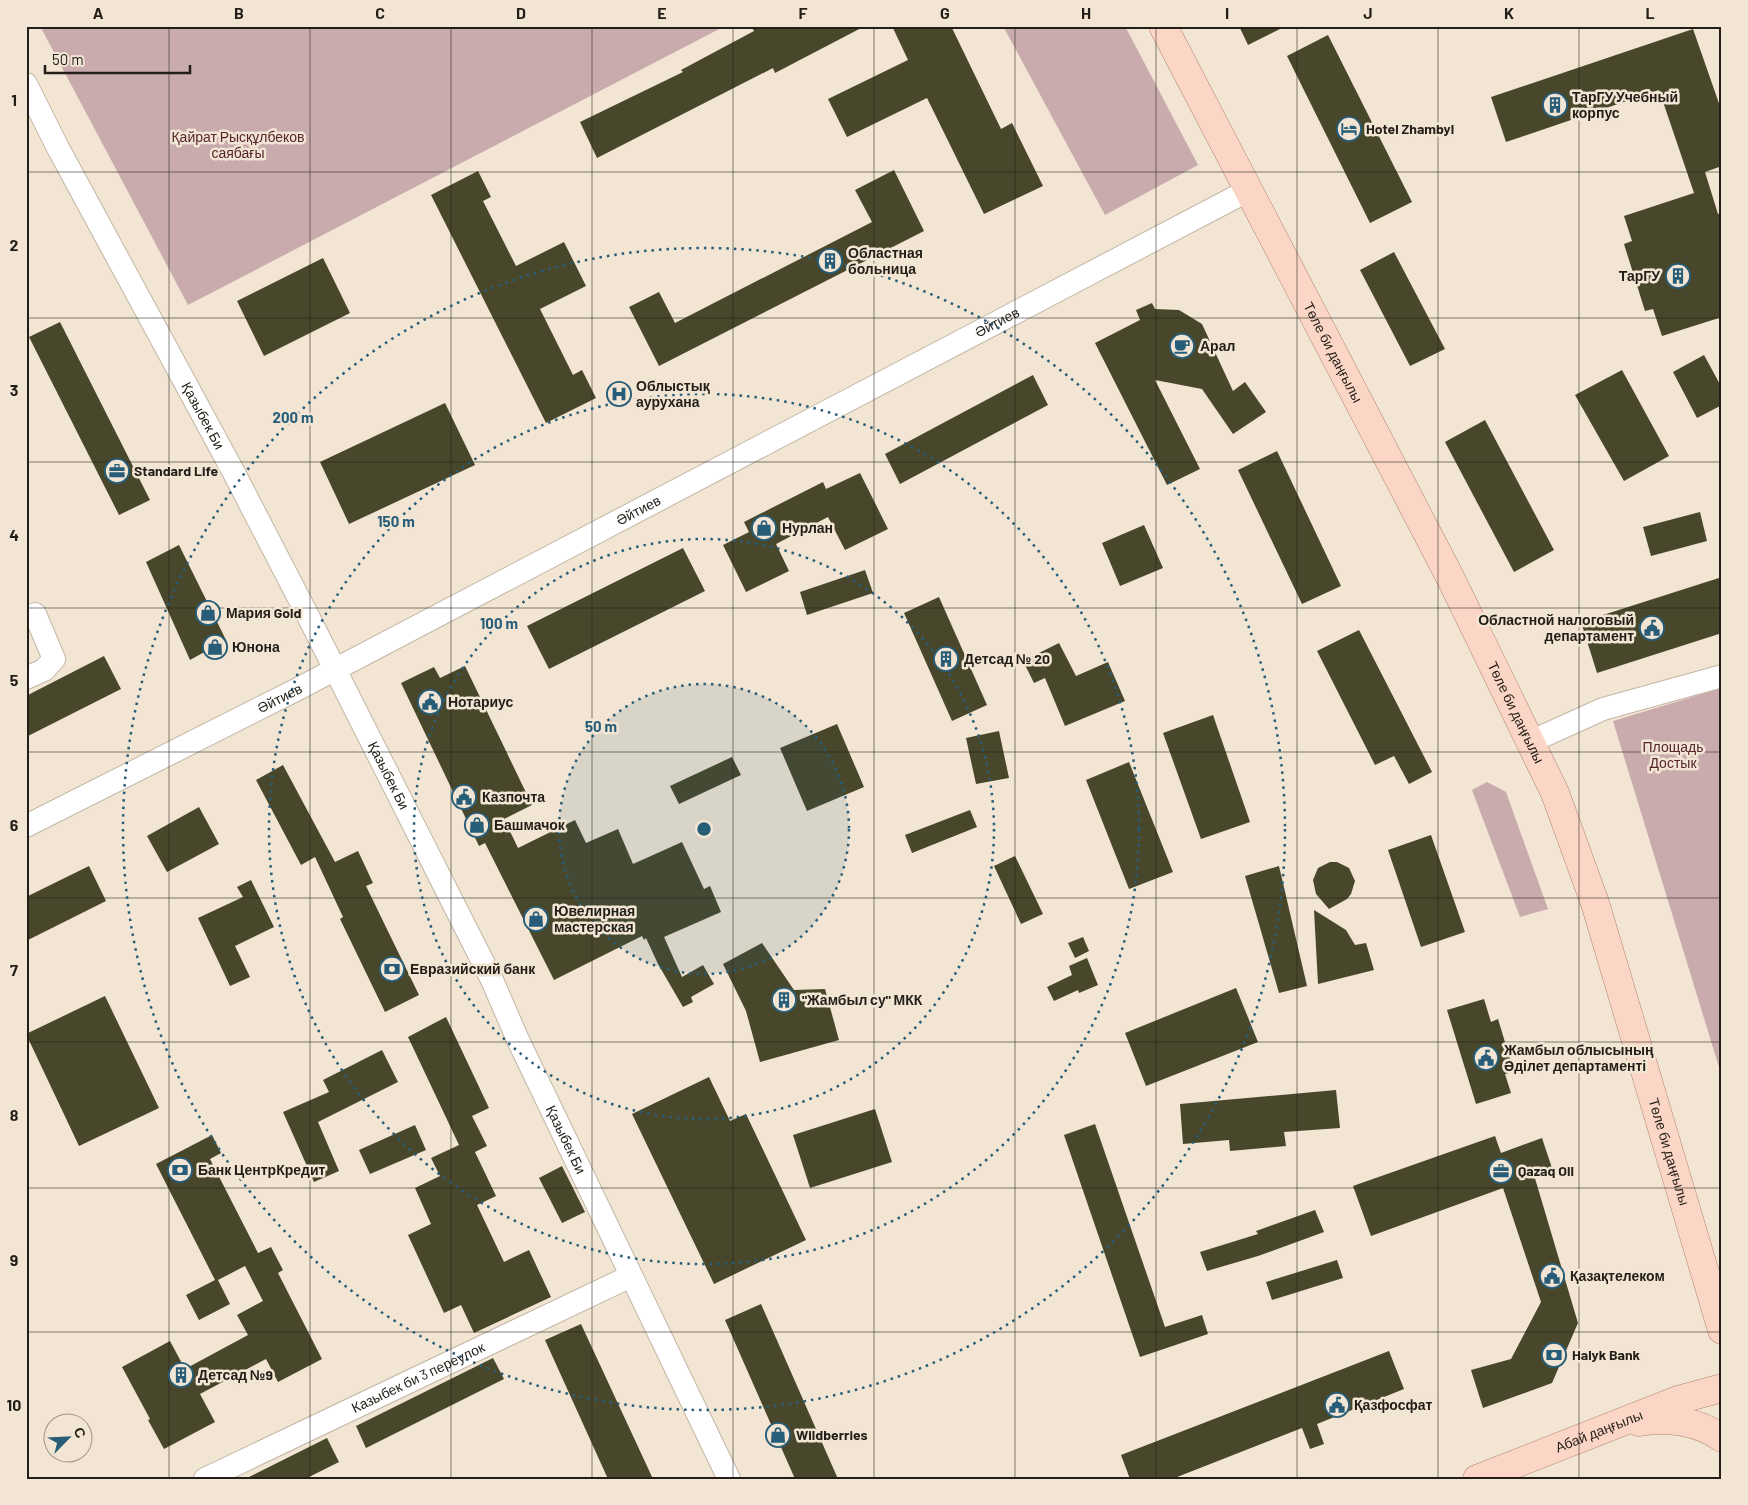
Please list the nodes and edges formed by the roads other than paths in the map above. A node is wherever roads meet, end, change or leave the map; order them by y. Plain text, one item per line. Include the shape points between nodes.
1 (1164, 26) edge
2 (26, 84) edge
3 (1249, 190) junction
4 (35, 614) dead end
5 (335, 669) junction
6 (1722, 676) edge
7 (26, 678) edge
8 (1530, 742) junction
9 (26, 826) edge
10 (631, 1276) junction
11 (1722, 1330) edge
12 (1722, 1388) edge
13 (1608, 1428) junction
14 (1722, 1438) edge
15 (205, 1479) edge
16 (729, 1479) edge
17 (1477, 1479) edge

1 - 3 main road, Төле би даңғылы
2 - 5 street, Қазыбек Би
3 - 5 street, Әйтиев
3 - 8 main road, Төле би даңғылы via 1450,577
4 - 7 street via 54,659 44,670
5 - 9 street, Әйтиев
5 - 10 street, Қазыбек Би via 492,980
6 - 8 street via 1604,709
8 - 11 main road, Төле би даңғылы via 1555,793 1595,903
10 - 15 street, Казыбек би 3 переулок
10 - 16 street, Қазыбек Би
12 - 13 main road, Абай даңғылы via 1678,1400
13 - 14 main road via 1648,1421 1686,1422
13 - 17 main road, Абай даңғылы

